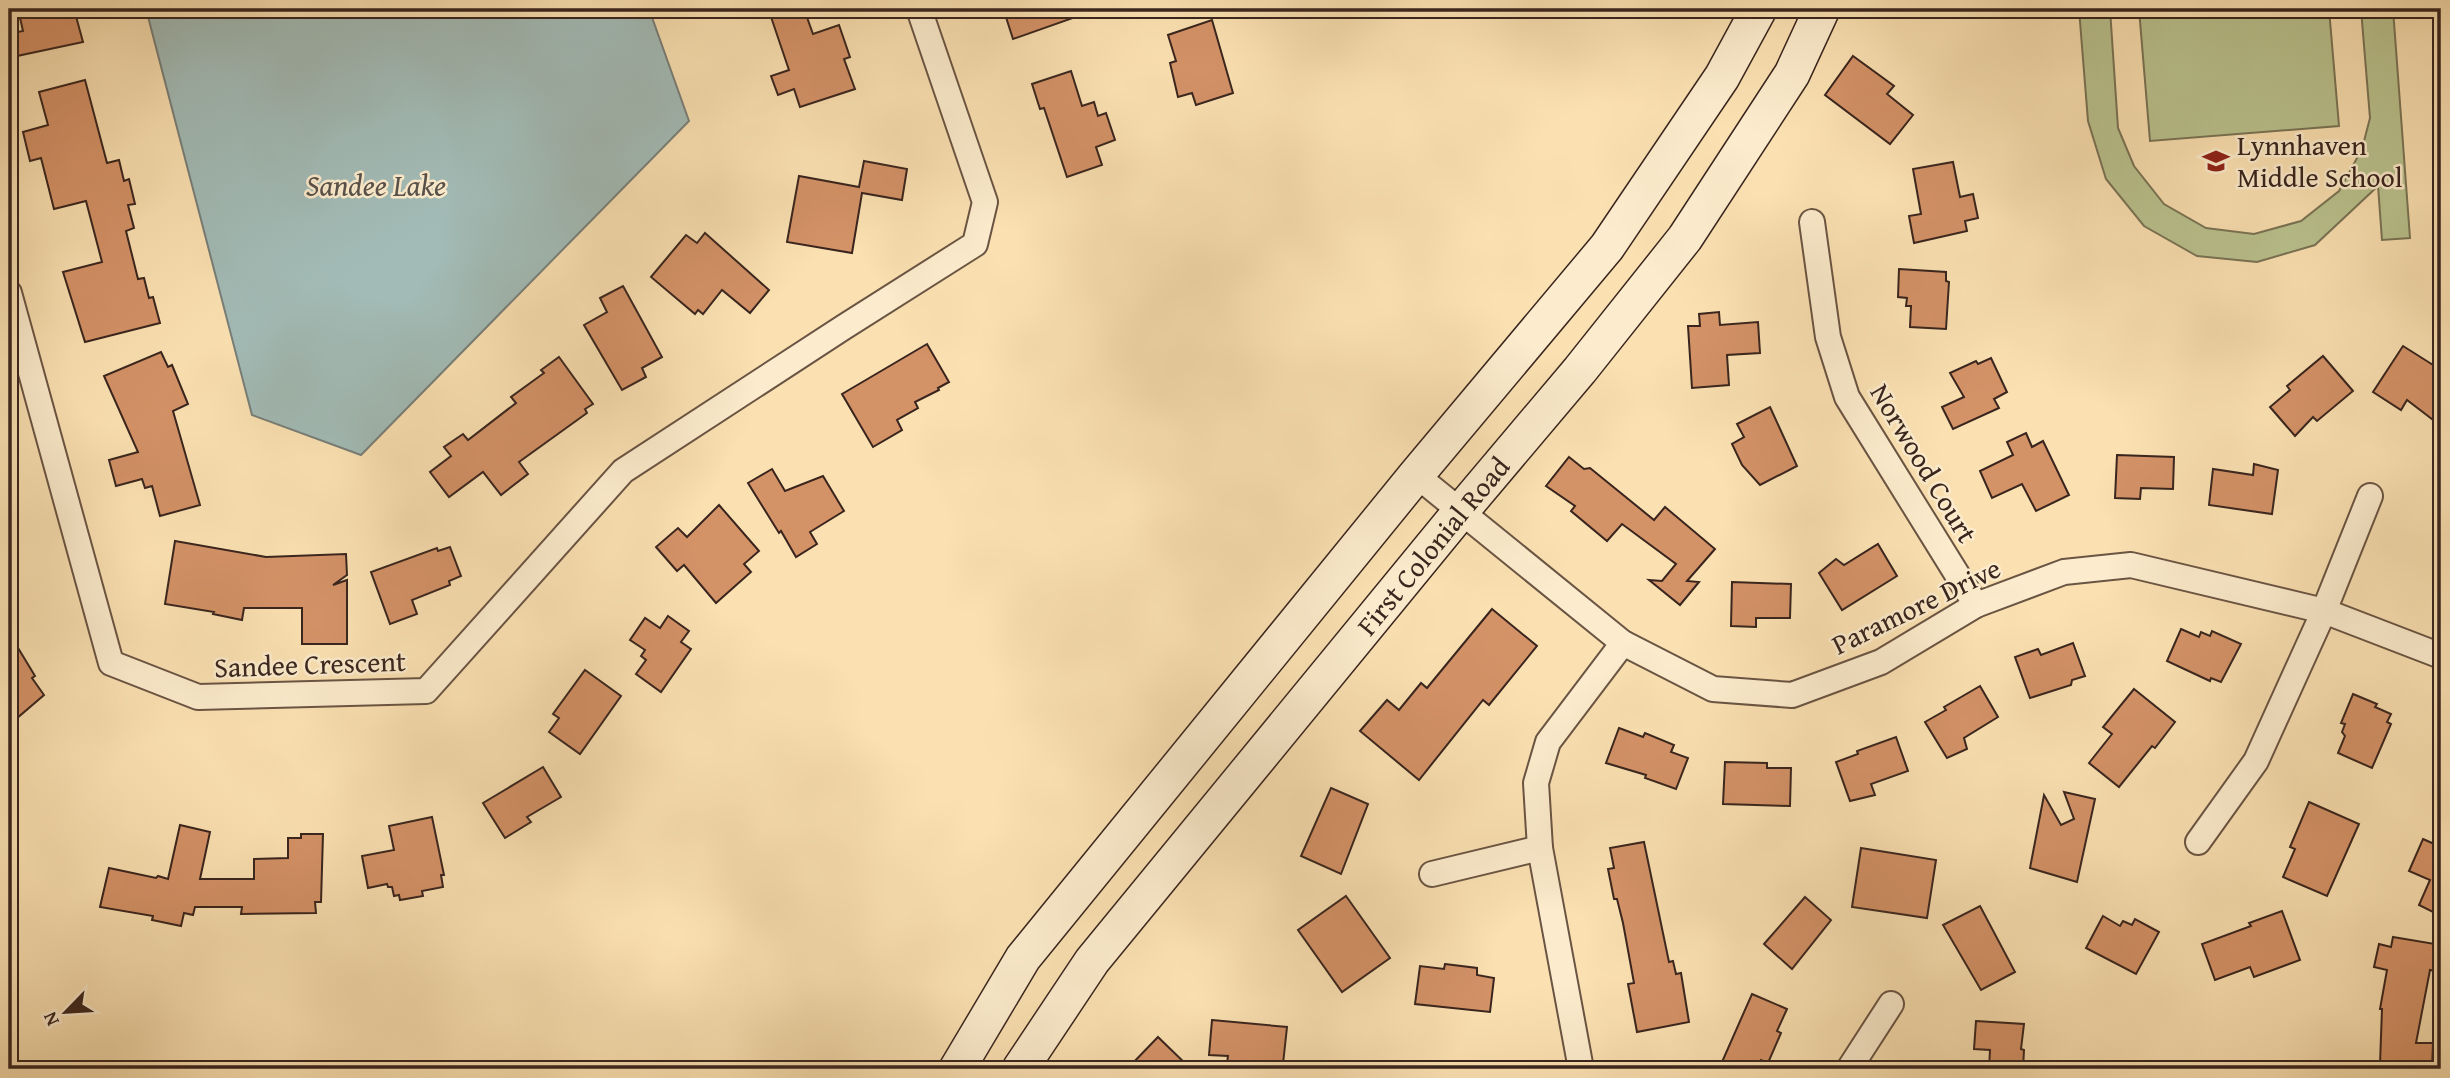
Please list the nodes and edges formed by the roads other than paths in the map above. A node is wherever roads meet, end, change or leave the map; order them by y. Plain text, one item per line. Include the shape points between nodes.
1 (919, 9) edge
2 (1759, 9) edge
3 (1822, 9) edge
4 (1812, 222) dead end
5 (9, 293) edge
6 (1416, 475) junction
7 (2371, 496) dead end
8 (1461, 511) junction
9 (1976, 605) junction
10 (2324, 611) junction
11 (1623, 643) junction
12 (2441, 656) edge
13 (2198, 842) dead end
14 (1540, 848) junction
15 (1432, 874) dead end
16 (1891, 1004) dead end
17 (957, 1069) edge
18 (1020, 1069) edge
19 (1581, 1069) edge
20 (1849, 1069) edge

1 - 5 street, Sandee Crescent via 985,202 975,244 623,471 426,691 198,697 111,663
2 - 6 main road, First Colonial Road via 1722,77 1607,247
3 - 8 main road, First Colonial Road via 1792,74 1685,238
4 - 9 street, Norwood Court via 1828,337 1847,397
6 - 8 street, Paramore Drive
6 - 17 main road, First Colonial Road via 1023,958
7 - 10 street
8 - 11 street, Paramore Drive
8 - 18 main road, First Colonial Road via 1092,961
9 - 10 street, Paramore Drive via 2063,572 2131,565
9 - 11 street, Paramore Drive via 1881,662 1792,695 1713,689
10 - 12 street, Paramore Drive
10 - 13 street via 2256,761
11 - 14 street via 1548,743 1536,783
14 - 15 street
14 - 19 street
16 - 20 street

